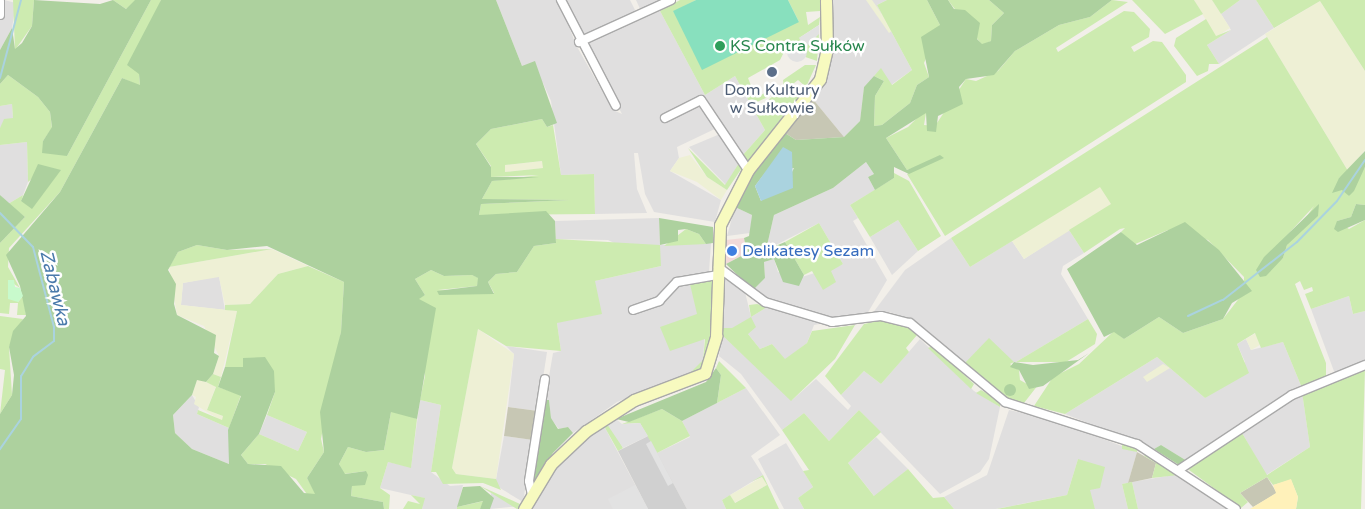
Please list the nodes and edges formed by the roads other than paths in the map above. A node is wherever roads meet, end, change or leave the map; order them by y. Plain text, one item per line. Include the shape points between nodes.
1 (561, 0) edge
2 (671, 0) edge
3 (826, 0) edge
4 (0, 1) edge
5 (0, 15) edge
6 (579, 42) junction
7 (616, 106) dead end
8 (665, 118) dead end
9 (748, 170) junction
10 (718, 271) junction
11 (633, 310) dead end
12 (1365, 365) edge
13 (545, 379) dead end
14 (1180, 469) junction
15 (532, 495) junction
16 (524, 509) edge
17 (1236, 509) edge

1 - 6 street
2 - 6 street
3 - 9 street via 827,48 820,79
4 - 5 street
6 - 7 street
8 - 9 street via 701,100
9 - 10 street via 720,225
10 - 11 street via 677,282 659,301
10 - 14 street via 765,302 832,322 881,316 910,324 1006,402 1136,444
10 - 15 street via 716,336 705,373 634,400 594,425 564,450
12 - 14 street via 1292,395
13 - 15 street via 529,480
14 - 17 street
15 - 16 street

